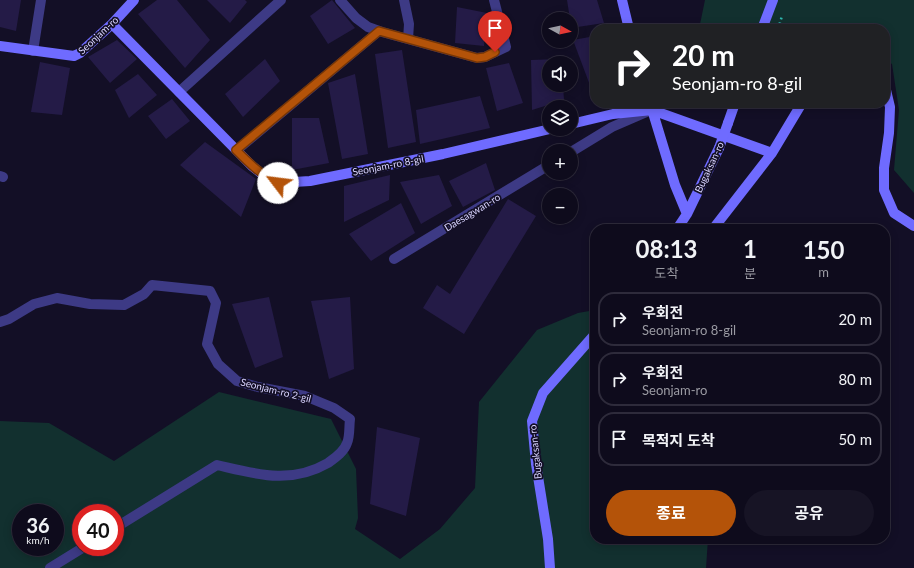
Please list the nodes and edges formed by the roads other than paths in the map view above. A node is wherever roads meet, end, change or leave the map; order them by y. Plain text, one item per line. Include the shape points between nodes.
1 (41, 0) edge
2 (134, 0) edge
3 (281, 0) edge
4 (340, 0) edge
5 (404, 0) edge
6 (494, 0) edge
7 (622, 0) edge
8 (773, 0) edge
9 (112, 24) junction
10 (628, 24) edge
11 (764, 24) edge
12 (379, 31) junction
13 (408, 39) junction
14 (0, 46) edge
15 (32, 51) junction
16 (179, 92) junction
17 (642, 108) edge
18 (647, 108) edge
19 (652, 108) edge
20 (656, 108) edge
21 (733, 108) edge
22 (799, 108) edge
23 (890, 108) edge
24 (578, 122) edge
25 (542, 131) edge
26 (578, 148) edge
27 (236, 150) junction
28 (772, 153) junction
29 (542, 169) edge
30 (687, 214) junction
31 (680, 224) edge
32 (717, 224) edge
33 (914, 226) edge
34 (394, 259) dead end
35 (0, 322) edge
36 (590, 340) edge
37 (124, 523) edge
38 (72, 554) edge
39 (50, 568) edge
40 (550, 568) edge

1 - 15 street
2 - 9 street, Seonjam-ro
3 - 16 street
4 - 12 street via 356,18
5 - 13 street via 410,24
6 - 13 street via 506,47 485,57 477,58
7 - 10 street
8 - 11 street
9 - 15 street, Seonjam-ro via 74,56
9 - 16 street, Seonjam-ro 8-gil
12 - 13 street
12 - 27 street
14 - 15 street, Seonjam-ro
16 - 27 street, Seonjam-ro 8-gil
17 - 24 street
18 - 26 street
19 - 30 street via 675,185
20 - 28 street
21 - 30 street, Bugaksan-ro, bridge via 719,148
22 - 28 street
23 - 33 street via 884,190 894,213
25 - 27 street, Seonjam-ro 8-gil via 310,181 278,183 267,178
28 - 32 street
29 - 34 street, Daesagwan-ro
30 - 31 street, Bugaksan-ro
35 - 37 street, Seonjam-ro 2-gil via 34,304 58,298 90,304 124,306 144,294 152,285 210,291 216,303 207,344 218,364 237,381 258,388 305,396 350,418 348,443 336,458 316,470 288,476 258,475 217,466
36 - 40 street, Bugaksan-ro via 543,393 532,421
38 - 39 street

